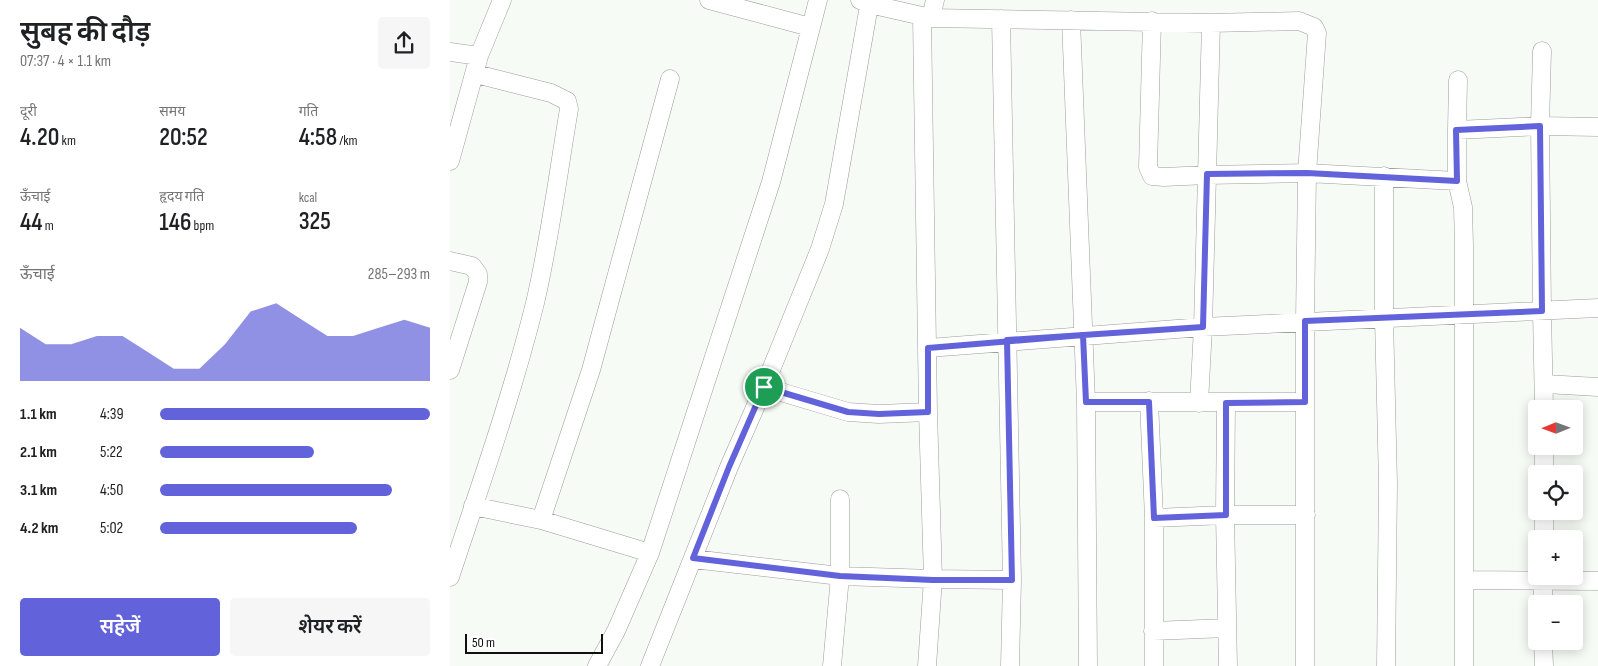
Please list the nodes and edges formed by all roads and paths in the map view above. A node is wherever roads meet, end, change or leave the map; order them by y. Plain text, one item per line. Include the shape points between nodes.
1 (502, 0) edge
2 (709, 0) edge
3 (818, 0) edge
4 (935, 0) edge
5 (866, 1) edge
6 (926, 18) junction
7 (1001, 19) junction
8 (1071, 20) junction
9 (1152, 21) junction
10 (1211, 23) junction
11 (810, 27) junction
12 (1542, 51) dead end
13 (450, 52) edge
14 (480, 56) junction
15 (476, 74) junction
16 (670, 79) dead end
17 (1458, 80) dead end
18 (1540, 126) junction
19 (1598, 127) edge
20 (1456, 130) junction
21 (450, 161) edge
22 (1307, 173) junction
23 (1207, 174) junction
24 (1384, 176) junction
25 (1457, 181) junction
26 (450, 261) edge
27 (1598, 308) edge
28 (1542, 311) junction
29 (1463, 313) junction
30 (1384, 318) junction
31 (1305, 321) junction
32 (1203, 327) junction
33 (1083, 335) junction
34 (1007, 340) junction
35 (928, 348) junction
36 (450, 370) edge
37 (1545, 384) junction
38 (1598, 386) edge
39 (764, 387) junction
40 (1544, 400) edge
41 (1086, 402) junction
42 (1149, 402) junction
43 (1305, 402) junction
44 (1199, 403) junction
45 (1226, 403) junction
46 (928, 412) junction
47 (840, 499) dead end
48 (473, 506) junction
49 (1226, 515) junction
50 (1306, 515) junction
51 (1154, 518) junction
52 (541, 520) junction
53 (650, 553) junction
54 (693, 558) junction
55 (840, 576) junction
56 (450, 577) edge
57 (1528, 579) edge
58 (933, 580) junction
59 (1012, 580) junction
60 (1464, 580) junction
61 (1583, 580) edge
62 (1598, 581) edge
63 (1227, 628) junction
64 (1154, 631) junction
65 (1544, 650) edge
66 (597, 666) edge
67 (650, 666) edge
68 (832, 666) edge
69 (926, 666) edge
70 (1010, 666) edge
71 (1088, 666) edge
72 (1154, 666) edge
73 (1228, 666) edge
74 (1305, 666) edge
75 (1386, 666) edge
76 (1464, 666) edge
77 (1544, 666) edge

1 - 14 street
2 - 11 street
3 - 11 street
4 - 6 street
5 - 6 street
5 - 39 street via 834,204 820,249
6 - 7 street
6 - 35 street
7 - 8 street
7 - 34 street
8 - 9 street
8 - 33 street
9 - 10 street
9 - 23 street via 1150,173 1157,178
10 - 22 street via 1299,21 1314,27 1317,33
10 - 23 street
11 - 53 street via 771,182
12 - 18 street
13 - 14 street
14 - 15 street
15 - 21 street
15 - 48 street via 551,93 567,101 569,109 535,303 516,376
16 - 52 street via 591,370
17 - 20 street
18 - 19 street
18 - 20 street
18 - 28 street
20 - 25 street
22 - 23 street
22 - 24 street
22 - 31 street
23 - 32 street
24 - 25 street
24 - 30 street
25 - 29 street via 1464,220
26 - 36 street via 472,266 478,274 478,282
27 - 28 street
28 - 29 street
28 - 37 street
29 - 30 street
29 - 60 street
30 - 31 street
30 - 75 street via 1388,484
31 - 32 street
31 - 43 street
32 - 33 street
32 - 44 street
33 - 34 street
33 - 41 street
34 - 35 street
34 - 59 street
35 - 46 street
37 - 38 street
37 - 40 street
39 - 46 street via 848,412
39 - 54 street
41 - 42 street
41 - 71 street
42 - 44 street
42 - 51 street
43 - 45 street
43 - 50 street
44 - 45 street
45 - 49 street
46 - 58 street
47 - 55 street
48 - 52 street
48 - 56 street
49 - 50 street
49 - 51 street
49 - 63 street
50 - 74 street
51 - 64 street
52 - 53 street
53 - 66 street
54 - 55 street
54 - 67 street
55 - 58 street
55 - 68 street
57 - 60 street
58 - 59 street
58 - 69 street
59 - 70 street
60 - 76 street
61 - 62 street
63 - 64 street
63 - 73 street
64 - 72 street
65 - 77 street

